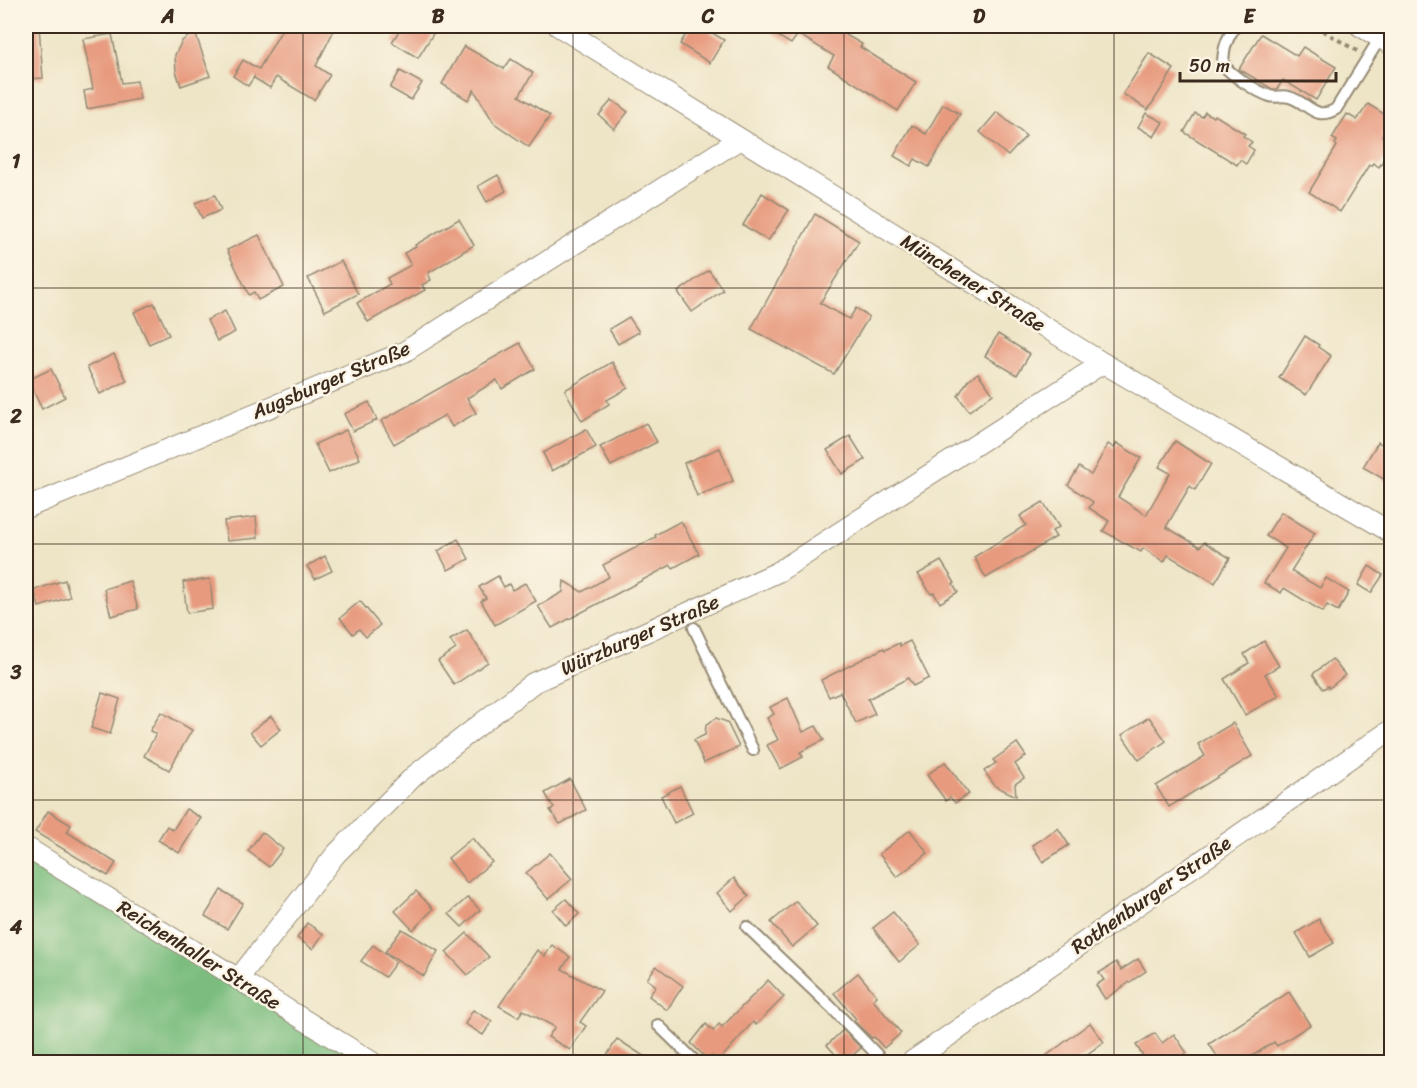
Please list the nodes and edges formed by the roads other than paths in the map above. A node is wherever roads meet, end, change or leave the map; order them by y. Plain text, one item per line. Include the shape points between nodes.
1 (558, 26) edge
2 (1235, 26) edge
3 (1360, 26) edge
4 (1386, 42) edge
5 (740, 139) junction
6 (1103, 363) junction
7 (26, 508) edge
8 (1392, 533) edge
9 (694, 628) dead end
10 (1392, 729) edge
11 (753, 750) dead end
12 (26, 846) edge
13 (747, 927) dead end
14 (238, 979) junction
15 (658, 1025) dead end
16 (372, 1062) edge
17 (696, 1062) edge
18 (884, 1062) edge
19 (910, 1062) edge

1 - 5 street, Münchener Straße
2 - 4 lane via 1223,53 1223,64 1231,74 1272,96 1289,96 1319,114 1336,109 1368,57
3 - 4 street
5 - 6 street, Münchener Straße
5 - 7 street, Augsburger Straße via 404,352
6 - 8 street, Münchener Straße
6 - 14 street, Würzburger Straße via 778,573 533,683 414,776 336,854
9 - 11 lane
10 - 19 street, Rothenburger Straße
12 - 14 street, Reichenhaller Straße
13 - 18 lane
14 - 16 street, Reichenhaller Straße
15 - 17 lane

